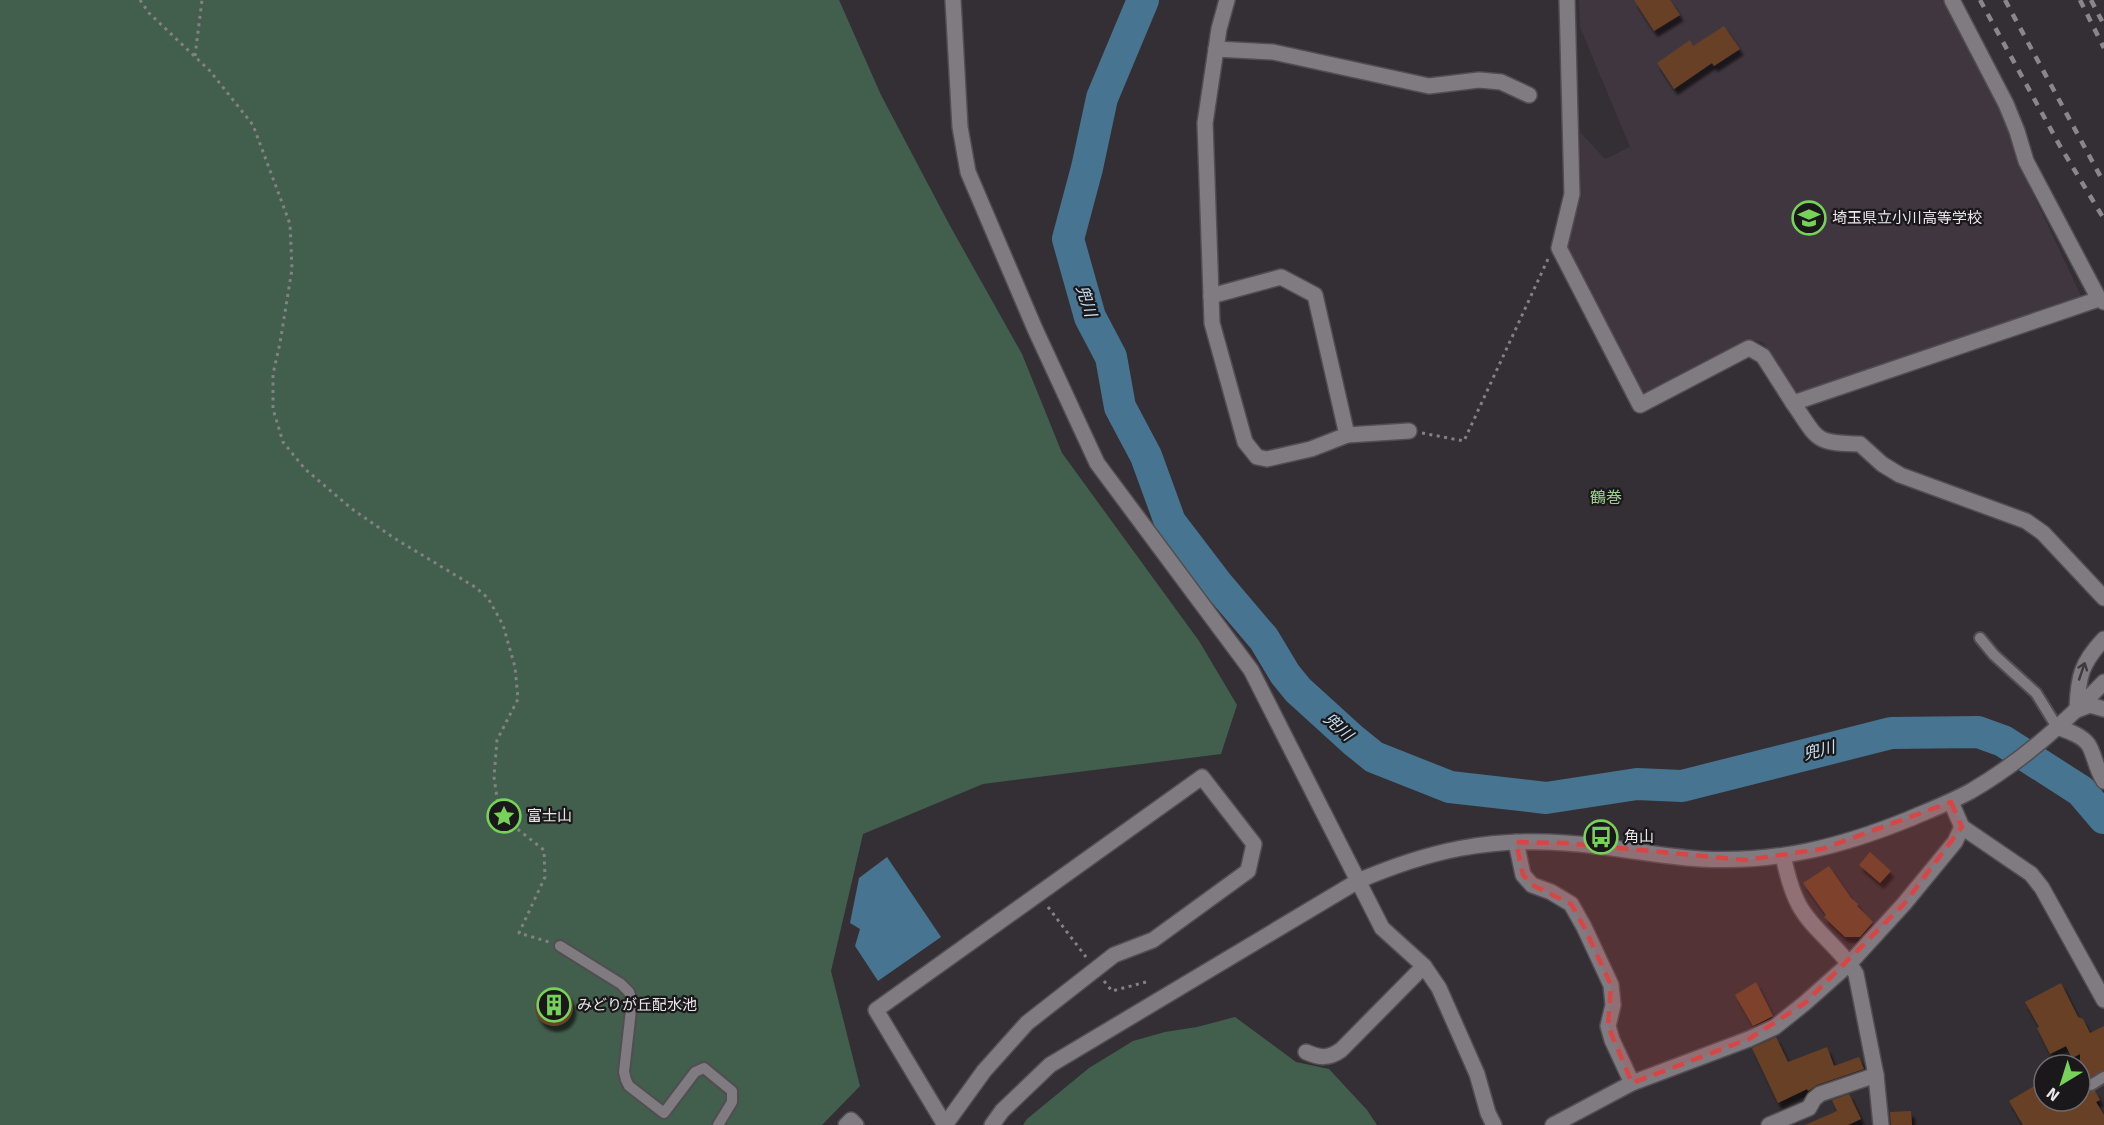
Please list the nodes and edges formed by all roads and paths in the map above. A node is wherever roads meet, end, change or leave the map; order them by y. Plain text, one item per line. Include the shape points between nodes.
1 (140, 0) edge
2 (202, 0) edge
3 (953, 0) edge
4 (1227, 0) edge
5 (1567, 0) edge
6 (1952, 0) edge
7 (1216, 49) junction
8 (195, 56) junction
9 (1529, 95) dead end
10 (1559, 248) junction
11 (1211, 296) junction
12 (2102, 300) edge
13 (1793, 404) junction
14 (1409, 431) joint
15 (1347, 435) junction
16 (2104, 598) edge
17 (1980, 638) dead end
18 (2104, 639) edge
19 (2104, 681) edge
20 (2104, 709) edge
21 (2077, 710) junction
22 (2057, 727) junction
23 (2104, 781) edge
24 (1953, 800) junction
25 (1962, 827) junction
26 (1516, 842) junction
27 (1784, 856) junction
28 (1358, 881) junction
29 (1038, 893) junction
30 (560, 946) joint
31 (1850, 963) junction
32 (1424, 966) junction
33 (1095, 969) junction
34 (1146, 982) dead end
35 (2104, 1000) edge
36 (1306, 1052) dead end
37 (1876, 1075) junction
38 (1632, 1083) junction
39 (718, 1125) edge
40 (846, 1125) edge
41 (856, 1125) edge
42 (945, 1125) edge
43 (992, 1125) edge
44 (1494, 1125) edge
45 (1553, 1125) edge
46 (1769, 1125) edge
47 (1881, 1125) edge

1 - 8 path
2 - 8 path
3 - 28 street via 960,127 968,172 1035,329 1097,463 1251,670
4 - 7 street
5 - 10 street via 1572,194
6 - 12 street via 2006,104 2026,161
7 - 9 street via 1273,52 1429,86 1479,80 1501,82
7 - 11 street via 1205,123
8 - 30 path via 253,125 290,225 292,269 273,374 273,409 283,442 305,469 352,509 475,587 488,598 503,625 515,667 518,699 497,740 494,777 498,805 511,824 544,850 545,877 519,933
10 - 13 street via 1640,405 1749,348 1763,356
10 - 14 path via 1550,255 1464,441
11 - 15 street via 1281,277 1315,295
11 - 15 street via 1212,323 1245,442 1257,457 1267,459 1311,449
12 - 13 street
13 - 16 street via 1818,438 1829,443 1860,444 1900,475 2026,521 2043,533
14 - 15 street
17 - 22 lane via 2036,693
21 -> 18 street via 2083,664
19 - 21 street
20 - 21 street via 2090,705
21 - 22 street
22 - 23 street via 2072,732 2088,745
22 - 24 street via 2004,770
24 - 25 street
24 - 27 street via 1866,836
25 - 31 street via 1955,842 1904,904
25 - 35 street via 2031,874
26 - 27 street via 1566,843 1700,859
26 - 28 street via 1442,851
26 - 38 street via 1523,875 1532,885 1571,904 1584,927 1611,984 1613,1005 1608,1026
27 - 31 street via 1800,907
28 - 32 street via 1382,928
28 - 43 street via 1050,1065
29 - 33 path
29 - 33 street via 1202,777 1254,844 1248,871 1153,940 1114,955
29 - 42 street via 876,1010
30 - 39 lane via 628,992 632,1001 624,1072 629,1086 664,1113 695,1072 704,1068 732,1091 732,1102
31 - 37 street via 1856,974
31 - 38 street via 1806,1004 1775,1026
32 - 36 street via 1341,1050 1331,1057 1319,1058
32 - 44 street via 1440,988 1457,1026
33 - 34 path via 1112,991
33 - 42 street via 1027,1023 984,1071
37 - 46 street via 1820,1094 1809,1108
37 - 47 street
38 - 45 street
40 - 41 street via 851,1120

